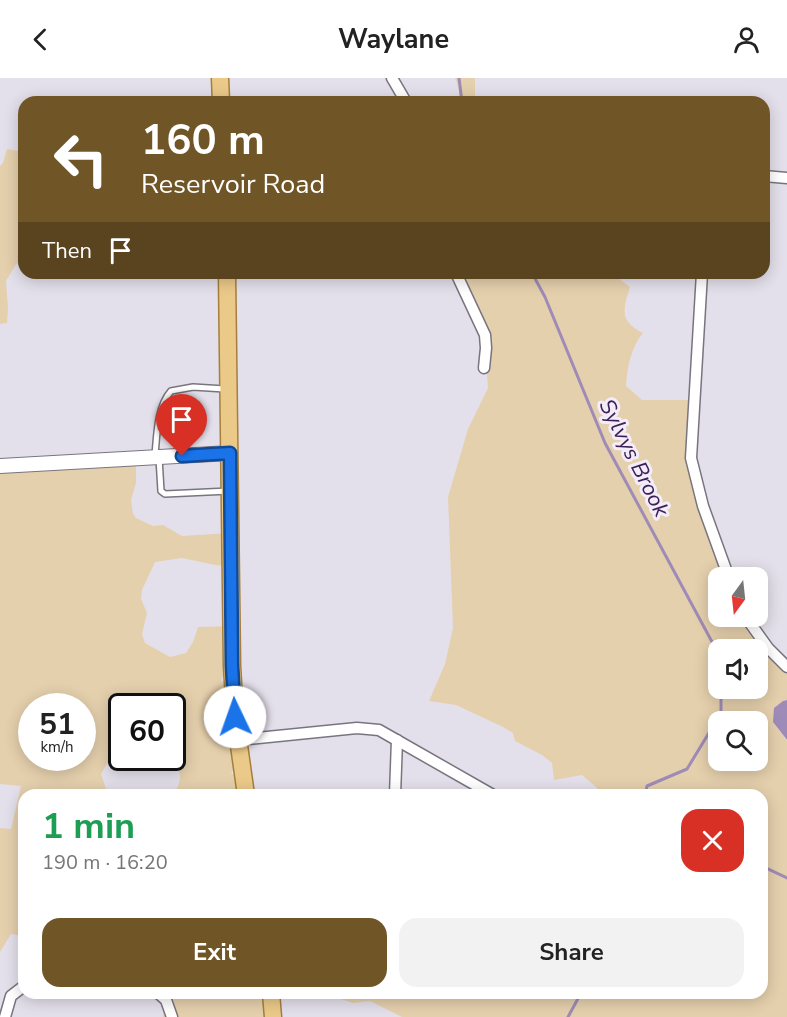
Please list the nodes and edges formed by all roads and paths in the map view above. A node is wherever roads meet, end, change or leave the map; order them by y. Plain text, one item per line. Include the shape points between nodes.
1 (220, 78) edge
2 (392, 78) edge
3 (221, 96) edge
4 (402, 96) edge
5 (770, 177) edge
6 (787, 178) edge
7 (227, 279) edge
8 (459, 279) edge
9 (702, 279) edge
10 (484, 368) dead end
11 (230, 389) junction
12 (230, 453) junction
13 (157, 457) junction
14 (0, 466) edge
15 (230, 491) junction
16 (725, 567) edge
17 (753, 627) edge
18 (787, 668) edge
19 (238, 740) junction
20 (397, 740) junction
21 (245, 789) edge
22 (395, 789) edge
23 (483, 789) edge
24 (18, 991) edge
25 (165, 999) edge
26 (272, 999) edge
27 (5, 1017) edge
28 (172, 1017) edge
29 (273, 1017) edge

1 - 3 main road
2 - 4 street
5 - 6 street
7 - 11 main road
8 - 10 street via 485,334
9 - 16 street via 691,458
11 - 12 main road
11 - 13 lane via 193,387 171,391 164,399 158,426
12 - 13 street
12 - 15 main road
13 - 14 street
13 - 15 lane via 161,491 165,494
15 - 19 main road via 232,666
17 - 18 street
19 - 20 street via 357,728 379,730
19 - 21 main road
20 - 22 street
20 - 23 street
24 - 27 street via 11,996
25 - 28 street
26 - 29 main road

